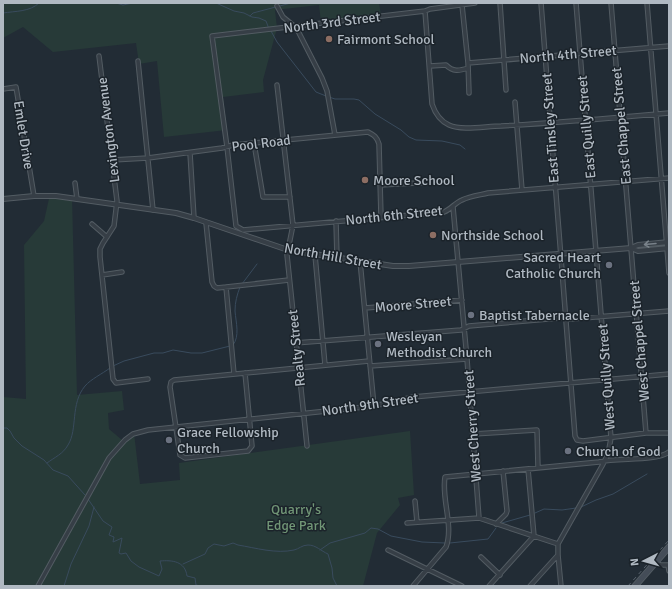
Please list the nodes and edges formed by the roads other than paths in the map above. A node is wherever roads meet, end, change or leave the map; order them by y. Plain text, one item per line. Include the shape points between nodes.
1 (475, 3) edge
2 (500, 3) edge
3 (540, 3) edge
4 (576, 3) edge
5 (611, 3) edge
6 (647, 3) edge
7 (462, 4) junction
8 (277, 6) dead end
9 (425, 11) junction
10 (294, 26) junction
11 (669, 46) edge
12 (650, 48) junction
13 (615, 50) junction
14 (580, 53) junction
15 (99, 56) dead end
16 (545, 56) junction
17 (504, 60) junction
18 (138, 61) dead end
19 (468, 62) junction
20 (430, 66) junction
21 (468, 68) junction
22 (277, 85) dead end
23 (3, 88) edge
24 (506, 90) dead end
25 (469, 93) dead end
26 (515, 102) dead end
27 (669, 113) edge
28 (656, 114) junction
29 (621, 117) junction
30 (585, 120) junction
31 (550, 123) junction
32 (516, 125) junction
33 (335, 135) junction
34 (283, 140) junction
35 (254, 143) junction
36 (227, 147) junction
37 (190, 152) junction
38 (148, 158) junction
39 (112, 160) junction
40 (669, 178) edge
41 (661, 179) junction
42 (436, 182) dead end
43 (626, 182) junction
44 (76, 183) dead end
45 (590, 184) junction
46 (380, 185) junction
47 (555, 187) junction
48 (522, 190) junction
49 (34, 196) junction
50 (290, 197) junction
51 (77, 199) junction
52 (3, 200) edge
53 (116, 205) junction
54 (453, 208) junction
55 (153, 210) junction
56 (381, 217) junction
57 (194, 218) junction
58 (336, 221) junction
59 (206, 223) junction
60 (92, 224) dead end
61 (293, 225) junction
62 (107, 237) junction
63 (668, 242) edge
64 (632, 248) junction
65 (668, 248) edge
66 (288, 250) junction
67 (596, 251) junction
68 (560, 254) junction
69 (315, 255) junction
70 (337, 258) junction
71 (360, 261) junction
72 (458, 262) junction
73 (122, 272) dead end
74 (669, 273) edge
75 (102, 275) junction
76 (289, 280) junction
77 (226, 287) junction
78 (462, 300) junction
79 (365, 308) junction
80 (669, 311) edge
81 (636, 314) junction
82 (601, 317) junction
83 (566, 319) junction
84 (464, 328) junction
85 (367, 337) junction
86 (323, 341) junction
87 (295, 342) junction
88 (467, 359) junction
89 (369, 361) junction
90 (324, 365) junction
91 (370, 366) junction
92 (298, 368) junction
93 (245, 373) junction
94 (234, 374) junction
95 (669, 374) edge
96 (642, 376) junction
97 (148, 379) dead end
98 (606, 379) junction
99 (570, 382) junction
100 (470, 391) junction
101 (374, 406) junction
102 (304, 413) junction
103 (249, 418) junction
104 (175, 426) junction
105 (646, 433) junction
106 (669, 433) edge
107 (473, 434) junction
108 (611, 438) junction
109 (307, 446) dead end
110 (669, 452) edge
111 (605, 460) junction
112 (538, 468) junction
113 (528, 469) junction
114 (503, 471) junction
115 (476, 474) junction
116 (415, 501) dead end
117 (479, 518) junction
118 (448, 520) junction
119 (417, 522) junction
120 (407, 523) dead end
121 (496, 524) junction
122 (534, 536) junction
123 (558, 544) junction
124 (669, 547) edge
125 (388, 550) dead end
126 (558, 555) junction
127 (481, 557) dead end
128 (656, 563) junction
129 (669, 565) edge
130 (428, 569) junction
131 (669, 571) edge
132 (500, 575) junction
133 (638, 585) edge
134 (38, 586) edge
135 (413, 586) edge
136 (462, 586) edge
137 (489, 586) edge
138 (530, 586) edge
139 (561, 586) edge

1 - 7 street, North 3rd Street
2 - 17 street
3 - 16 street, East Tinsley Street
4 - 14 street, East Quilly Street
5 - 13 street, East Chappel Street
6 - 12 street
7 - 9 street, North 3rd Street via 430,8
7 - 19 street
8 - 10 street via 283,17
9 - 10 street, North 3rd Street
9 - 20 street
10 - 33 street via 322,78
10 - 36 street, North 3rd Street via 212,36
11 - 12 street, North 4th Street
12 - 13 street, North 4th Street
12 - 28 street
13 - 14 street, North 4th Street
13 - 29 street, East Chappel Street
14 - 16 street, North 4th Street
14 - 30 street, East Quilly Street
15 - 39 street, Lexington Avenue
16 - 17 street, North 4th Street
16 - 31 street, East Tinsley Street
17 - 19 street, North 4th Street
17 - 24 street
18 - 38 street
19 - 21 street
20 - 21 street via 446,64 458,71
20 - 32 street via 432,104 442,120 449,125 463,128
21 - 25 street
22 - 34 street, Realty Street
23 - 49 street, Emlet Drive via 16,87
26 - 32 street
27 - 28 street
28 - 29 street
28 - 41 street
29 - 30 street
29 - 43 street, East Chappel Street
30 - 31 street
30 - 45 street, East Quilly Street
31 - 32 street
31 - 47 street, East Tinsley Street
32 - 48 street
33 - 34 street, Pool Road
33 - 46 street, Pool Road via 368,132 378,139
34 - 35 street, Pool Road
34 - 50 street, Realty Street
35 - 36 street, Pool Road
35 - 50 street via 262,197
36 - 37 street, Pool Road
36 - 61 street, North 6th Street via 236,226 243,230
37 - 38 street, Pool Road
37 - 57 street
38 - 39 street, Pool Road
38 - 55 street
39 - 53 street, Lexington Avenue
40 - 41 street, North 6th Street
41 - 43 street, North 6th Street
41 - 63 street
42 - 46 street
43 - 45 street, North 6th Street
43 - 64 street, East Chappel Street
44 - 51 street
45 - 47 street, North 6th Street
45 - 67 street, East Quilly Street
46 - 56 street
47 - 48 street, North 6th Street
47 - 68 street, East Tinsley Street
48 - 54 street, North 6th Street via 475,196 464,199
49 - 51 street, North Hill Street
49 - 52 street, North Hill Street
50 - 61 street, Realty Street
51 - 53 street, North Hill Street
53 - 55 street, North Hill Street
53 - 62 street, Lexington Avenue via 114,226
54 - 56 street, North 6th Street via 444,212
54 - 72 street, West Cherry Street
55 - 57 street, North Hill Street
56 - 58 street, North 6th Street
57 - 59 street, North Hill Street
58 - 61 street, North 6th Street
58 - 70 street
59 - 66 street, North Hill Street
59 - 77 street via 212,282 217,288
60 - 62 street
61 - 66 street, Realty Street
62 - 75 street, Lexington Avenue via 100,249
63 -> 64 street, North Hill Street
63 - 65 street
64 - 65 street via 638,251
64 - 67 street, North Hill Street
64 - 81 street, West Chappel Street
65 - 74 street
66 - 69 street, North Hill Street
66 - 76 street, Realty Street
67 - 68 street, North Hill Street
67 - 82 street, West Quilly Street
68 - 72 street, North Hill Street
68 - 83 street, East Tinsley Street
69 - 70 street, North Hill Street
69 - 86 street
70 - 71 street, North Hill Street
71 - 72 street, North Hill Street via 393,266
71 - 79 street
72 - 78 street, West Cherry Street
73 - 75 street
75 - 97 street, Lexington Avenue via 113,380 116,383
76 - 77 street
76 - 87 street, Realty Street
77 - 94 street
78 - 79 street, Moore Street
78 - 84 street, West Cherry Street
79 - 85 street
80 - 81 street
81 - 82 street
81 - 96 street, West Chappel Street
82 - 83 street
82 - 98 street, West Quilly Street
83 - 84 street
83 - 99 street, East Tinsley Street
84 - 85 street
84 - 88 street, West Cherry Street
85 - 86 street
85 - 89 street
86 - 87 street
86 - 90 street
87 - 92 street, Realty Street
88 - 91 street
88 - 100 street, West Cherry Street
89 - 90 street
89 - 91 street
90 - 92 street
91 - 101 street
92 - 93 street
92 - 102 street, Realty Street
93 - 94 street
93 - 103 street
94 - 104 street via 171,382
95 - 96 street, North 9th Street
96 - 98 street, North 9th Street
96 - 105 street, West Chappel Street
98 - 99 street, North 9th Street
98 - 108 street, West Quilly Street
99 - 100 street, North 9th Street
99 - 108 street, East Tinsley Street via 577,440
100 - 101 street, North 9th Street via 413,397
100 - 107 street, West Cherry Street
101 - 102 street, North 9th Street
102 - 103 street, North 9th Street
102 - 109 street, Realty Street
103 - 104 street, North 9th Street
103 - 104 street via 252,446 248,451 185,458 180,455
104 - 134 street, North 9th Street via 140,432 118,447 109,458
105 - 106 street
105 - 108 street
107 - 112 street via 537,430
107 - 115 street, West Cherry Street
108 - 111 street, West Quilly Street
110 - 111 street via 658,456
111 - 112 street
111 - 123 street, West Quilly Street
112 - 113 street
113 - 114 street
113 - 122 street
114 - 115 street
114 - 121 street via 507,511
115 - 117 street, West Cherry Street
115 - 118 street via 445,477
116 - 119 street
117 - 118 street
117 - 121 street
118 - 119 street
118 - 130 street via 448,543
119 - 120 street
121 - 122 street
122 - 123 street
122 - 132 street
123 - 126 street, West Quilly Street
124 - 128 main road
125 - 130 street
126 - 138 street
126 - 139 street, West Quilly Street
127 - 132 street
128 - 129 street
128 - 133 main road
129 - 131 street
130 - 135 street
130 - 136 street
132 - 137 street

